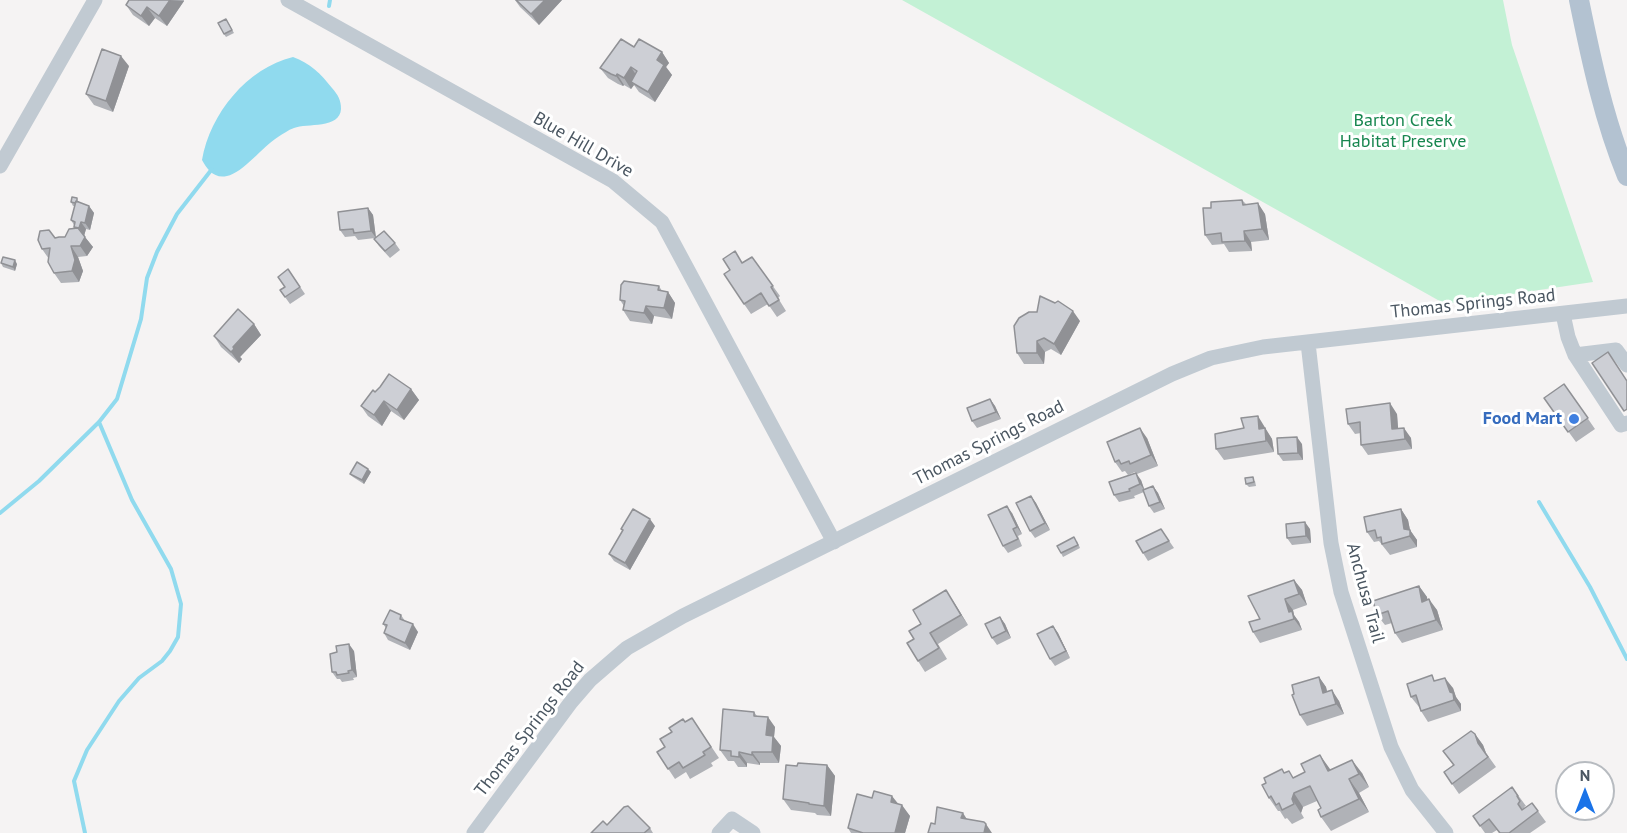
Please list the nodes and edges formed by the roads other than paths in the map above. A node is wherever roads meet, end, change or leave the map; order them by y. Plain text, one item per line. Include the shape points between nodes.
1 (95, 0) edge
2 (288, 0) edge
3 (1579, 0) edge
4 (0, 166) edge
5 (1627, 176) edge
6 (1627, 306) edge
7 (1563, 314) junction
8 (1308, 343) junction
9 (1575, 355) junction
10 (1627, 365) edge
11 (1627, 423) edge
12 (834, 542) junction
13 (474, 833) edge
14 (719, 833) edge
15 (753, 833) edge
16 (1446, 833) edge

1 - 4 street
2 - 12 street, Blue Hill Drive via 613,181 662,222
3 - 5 main road via 1609,123
6 - 7 street, Thomas Springs Road
7 - 8 street, Thomas Springs Road
7 - 9 street
8 - 12 street, Thomas Springs Road via 1263,346 1193,364
8 - 16 street, Anchusa Trail via 1331,543 1341,592 1394,755 1412,790
9 - 10 street via 1616,350
9 - 11 street via 1621,425
12 - 13 street, Thomas Springs Road via 627,648 571,702
14 - 15 street via 732,819

